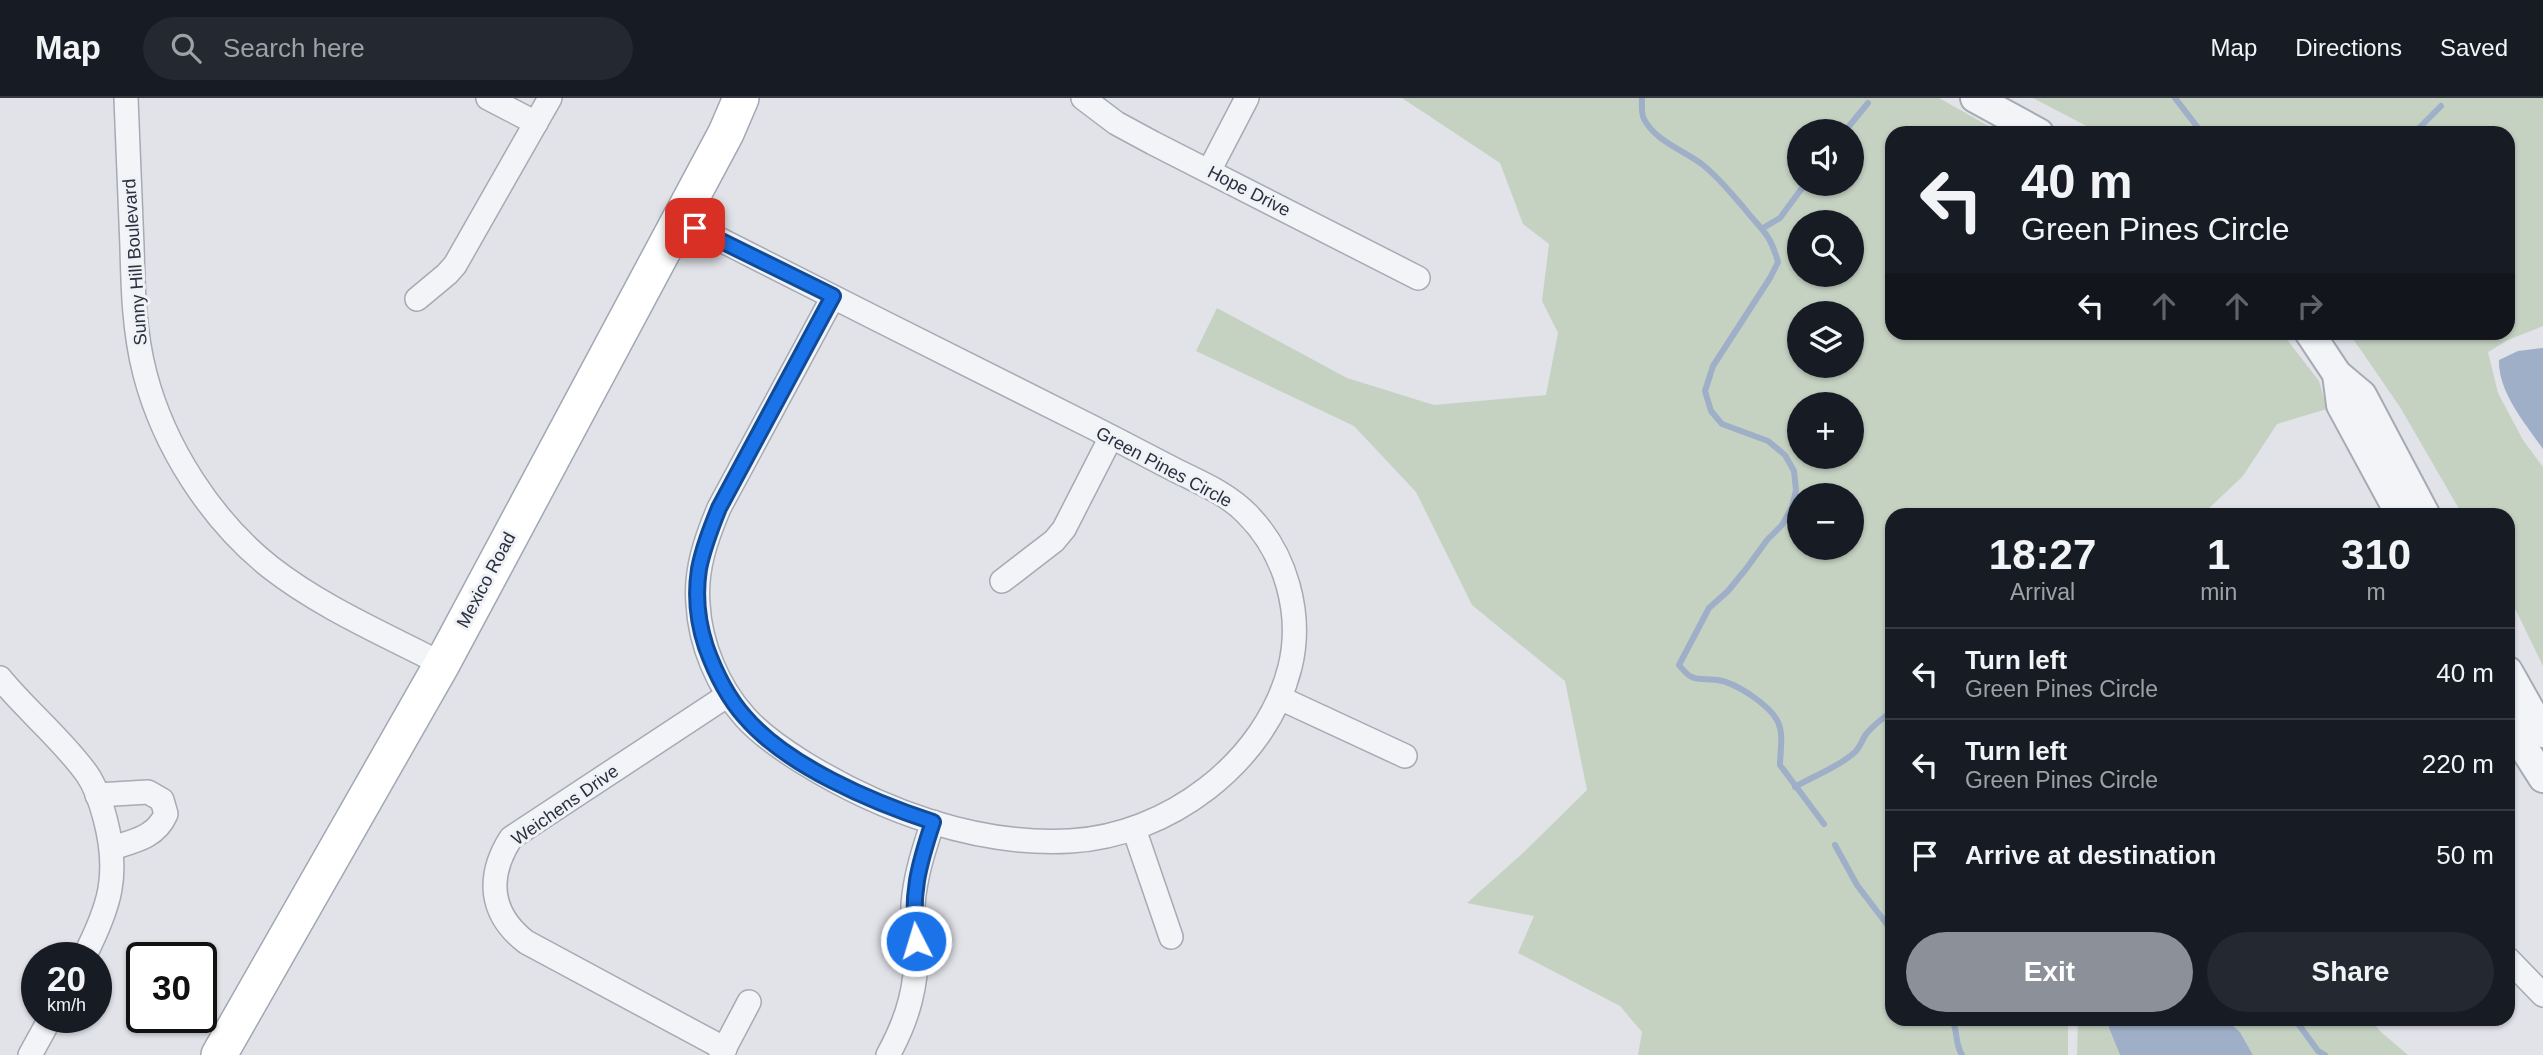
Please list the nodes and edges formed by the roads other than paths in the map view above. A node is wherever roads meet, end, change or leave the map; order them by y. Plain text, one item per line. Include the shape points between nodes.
1 (126, 98) edge
2 (488, 98) edge
3 (550, 98) edge
4 (741, 98) edge
5 (1083, 98) edge
6 (1247, 98) edge
7 (1975, 98) edge
8 (536, 123) junction
9 (2026, 126) edge
10 (1209, 171) junction
11 (680, 220) junction
12 (1418, 278) dead end
13 (833, 296) junction
14 (417, 299) dead end
15 (2314, 340) edge
16 (2337, 374) junction
17 (1111, 437) junction
18 (2397, 508) edge
19 (2422, 508) edge
20 (1002, 581) dead end
21 (442, 664) junction
22 (0, 678) edge
23 (2515, 683) edge
24 (728, 695) junction
25 (1280, 698) junction
26 (2543, 733) edge
27 (2515, 734) edge
28 (1405, 756) dead end
29 (2543, 778) edge
30 (97, 794) junction
31 (933, 822) junction
32 (1134, 828) junction
33 (113, 848) junction
34 (1171, 937) dead end
35 (92, 942) edge
36 (2515, 966) edge
37 (2543, 995) edge
38 (749, 1002) dead end
39 (42, 1033) edge
40 (723, 1052) edge
41 (225, 1053) edge
42 (30, 1055) edge
43 (888, 1055) edge

1 - 21 street, Sunny Hill Boulevard via 139,343 155,404 190,476 228,526 270,567
2 - 8 street
3 - 8 street
4 - 11 main road, Mexico Road
5 - 10 street, Hope Drive via 1116,123
6 - 10 street
7 - 9 street
8 - 14 street via 455,265
10 - 12 street, Hope Drive
11 - 13 street, Green Pines Circle
11 - 21 main road, Mexico Road
13 - 17 street, Green Pines Circle
13 - 24 street, Green Pines Circle via 706,539 699,570 699,613 712,664
15 - 16 street
16 - 18 street via 2341,405
16 - 19 street via 2362,395
17 - 20 street via 1064,530
17 - 25 street, Green Pines Circle via 1223,494 1247,513 1267,538 1282,567 1295,622 1293,653
21 - 41 main road, Mexico Road
22 - 30 street via 72,755
23 - 26 street
24 - 31 street, Green Pines Circle via 768,739 821,774 882,804
24 - 40 street, Weichens Drive via 511,838 495,878 499,909 526,942
25 - 28 street
25 - 32 street, Green Pines Circle via 1257,736 1212,784 1186,803
27 - 29 street
30 - 33 street
30 - 33 street via 148,792 162,800 166,814 160,827 142,839
31 - 32 street, Green Pines Circle via 1010,840 1042,842 1073,841
31 - 43 street via 916,878 912,1001
32 - 34 street
33 - 35 street via 107,904
36 - 37 street
38 - 40 street, Weichens Drive
39 - 42 street

